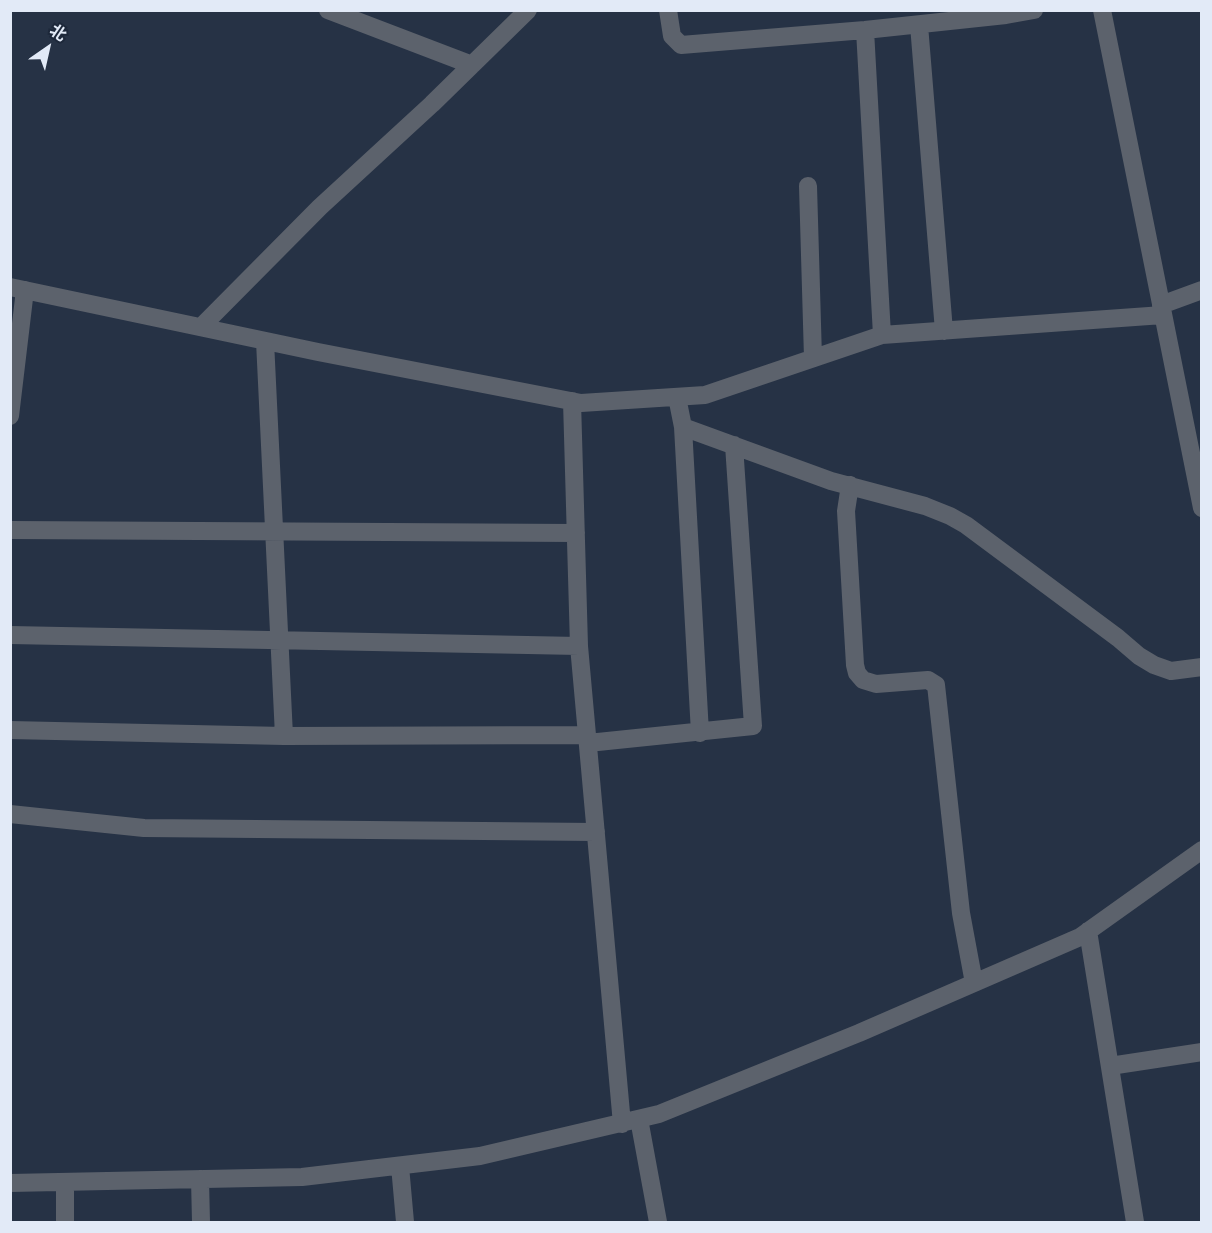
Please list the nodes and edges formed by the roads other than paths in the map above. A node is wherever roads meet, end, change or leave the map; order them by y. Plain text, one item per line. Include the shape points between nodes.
1 (328, 10) edge
2 (528, 10) edge
3 (668, 10) edge
4 (1034, 10) edge
5 (1102, 10) edge
6 (919, 25) junction
7 (865, 30) junction
8 (472, 65) junction
9 (808, 186) dead end
10 (18, 288) edge
11 (1202, 290) edge
12 (1162, 310) junction
13 (201, 327) junction
14 (944, 331) junction
15 (882, 335) junction
16 (266, 341) junction
17 (813, 358) junction
18 (677, 397) junction
19 (572, 401) junction
20 (10, 416) edge
21 (683, 427) junction
22 (734, 445) junction
23 (850, 486) junction
24 (1202, 508) edge
25 (10, 530) edge
26 (274, 532) junction
27 (576, 533) junction
28 (10, 634) edge
29 (279, 640) junction
30 (579, 646) junction
31 (1202, 668) edge
32 (10, 730) edge
33 (700, 733) junction
34 (284, 736) junction
35 (588, 739) junction
36 (10, 814) edge
37 (596, 832) junction
38 (1202, 850) edge
39 (1088, 931) junction
40 (974, 983) junction
41 (1202, 1052) edge
42 (1110, 1066) junction
43 (630, 1122) junction
44 (400, 1166) junction
45 (200, 1179) junction
46 (64, 1182) junction
47 (10, 1183) edge
48 (65, 1222) edge
49 (201, 1222) edge
50 (405, 1222) edge
51 (658, 1222) edge
52 (1135, 1222) edge

1 - 8 street
2 - 8 street
3 - 7 street via 672,36 681,45
4 - 6 street
5 - 12 street
6 - 7 street
6 - 14 street
7 - 15 street
8 - 13 street via 320,207
9 - 17 street
10 - 13 street
10 - 20 street
11 - 12 street
12 - 14 street
12 - 24 street
13 - 16 street
14 - 15 street
15 - 17 street
16 - 19 street
16 - 26 street
17 - 18 street via 705,395
18 - 19 street
18 - 21 street
19 - 27 street
21 - 22 street
21 - 33 street
22 - 23 street
22 - 33 street via 753,726
23 - 31 street via 925,506 966,525 1154,665 1171,671
23 - 40 street via 846,511 855,665 863,680 876,684 928,680 936,685 961,913
25 - 26 street
26 - 27 street
26 - 29 street
27 - 30 street
28 - 29 street
29 - 30 street
29 - 34 street
30 - 35 street
32 - 34 street
33 - 35 street
34 - 35 street
35 - 37 street
36 - 37 street via 144,828
37 - 43 street
38 - 39 street
39 - 40 street
39 - 42 street
40 - 43 street via 759,1074
41 - 42 street
42 - 52 street
43 - 44 street via 480,1156
43 - 51 street
44 - 45 street via 302,1177
44 - 50 street
45 - 46 street
45 - 49 street
46 - 47 street
46 - 48 street

